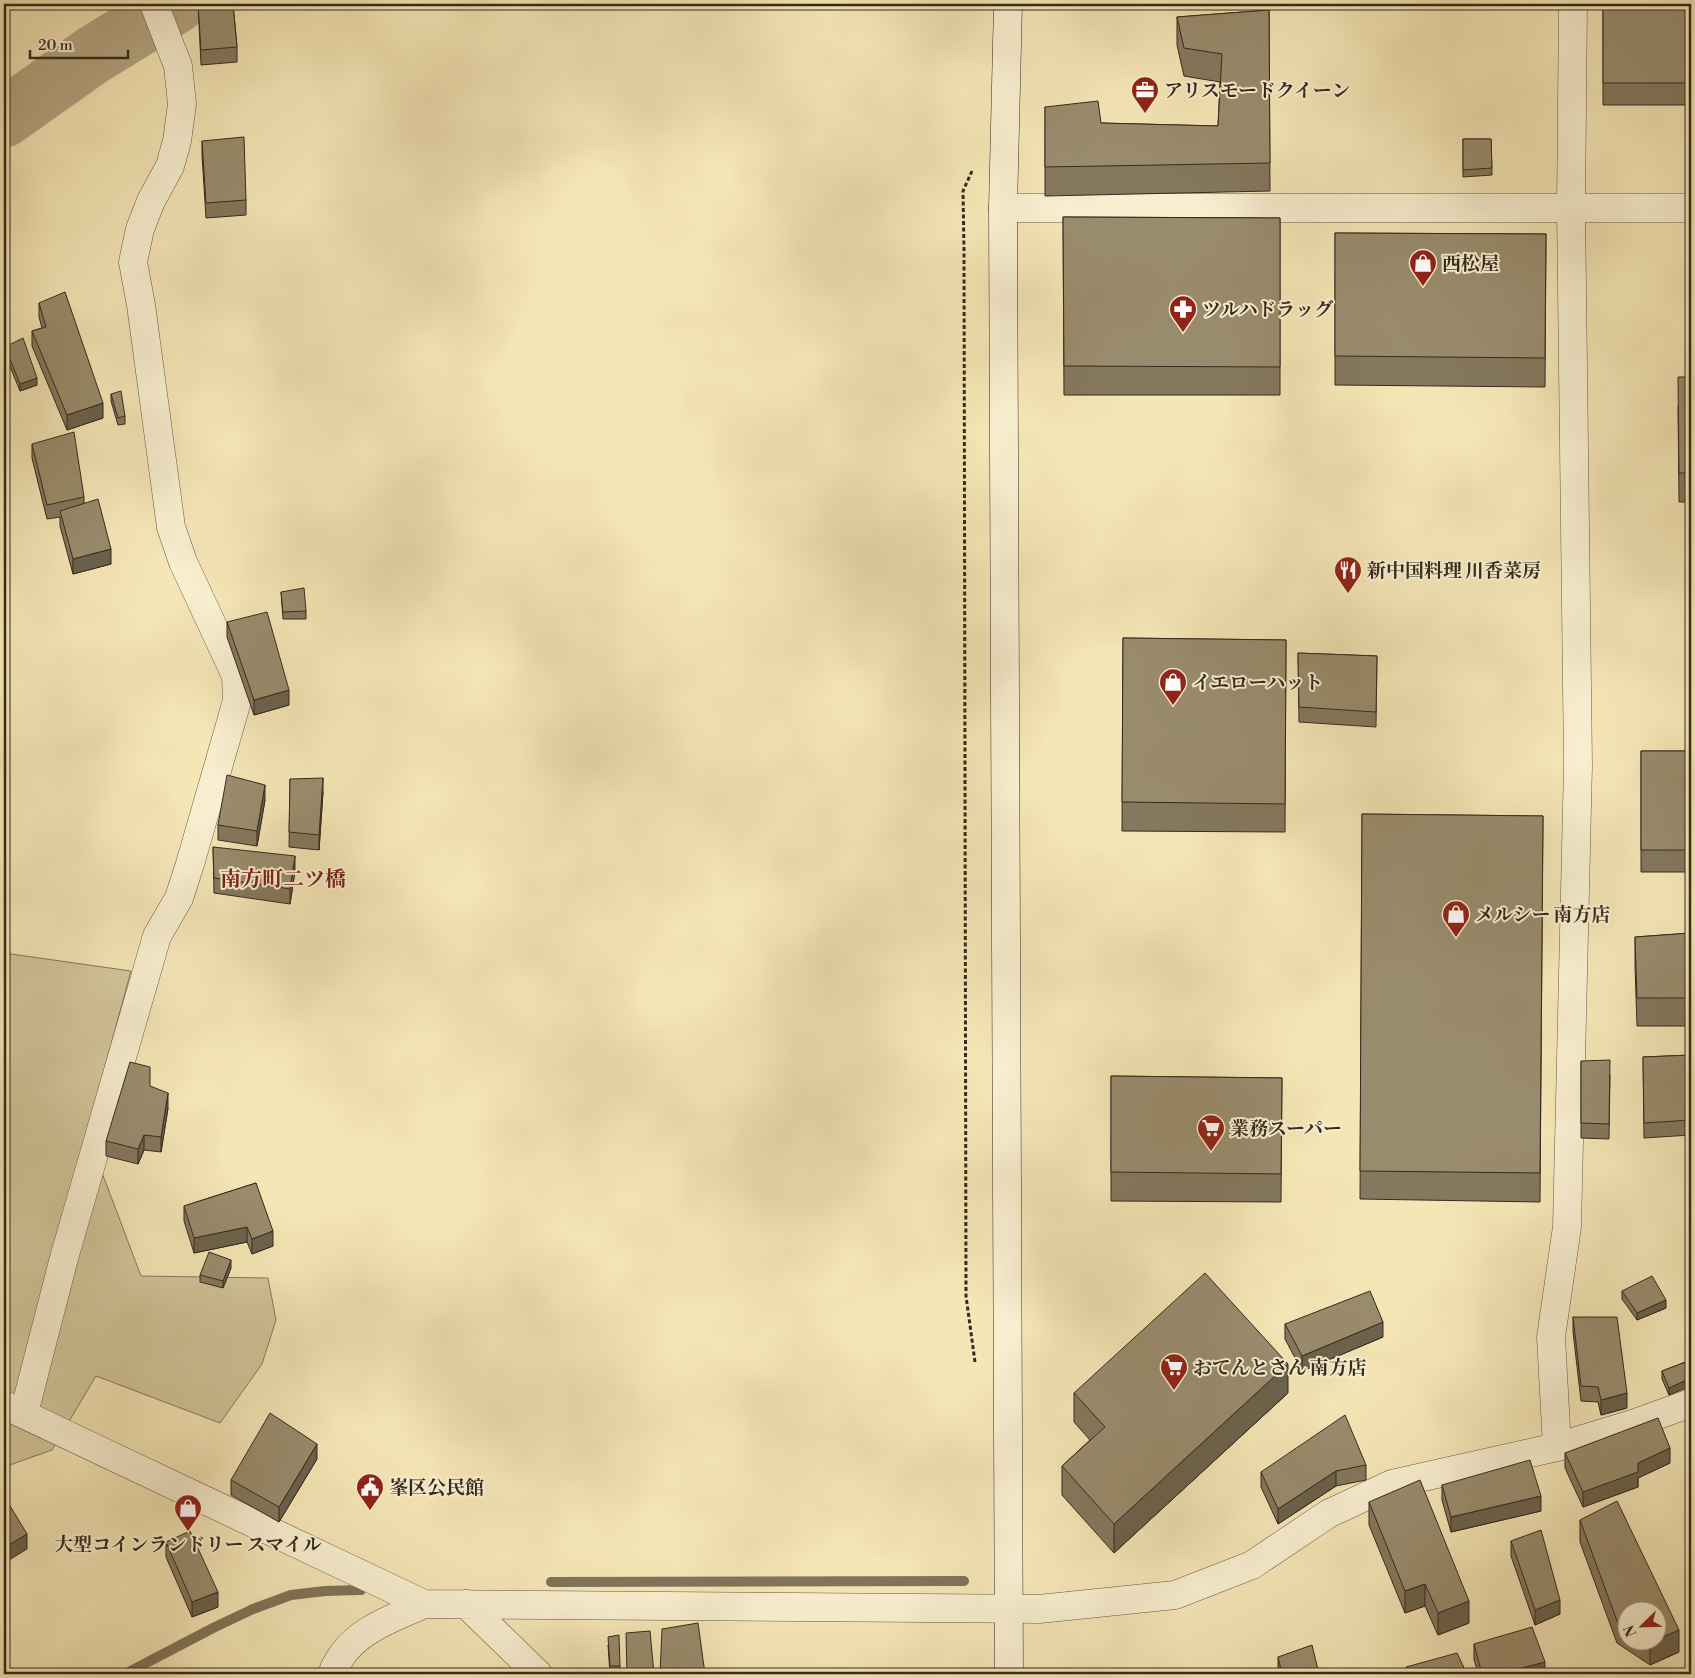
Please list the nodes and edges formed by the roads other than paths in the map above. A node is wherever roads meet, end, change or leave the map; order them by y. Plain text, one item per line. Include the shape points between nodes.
1 (1008, 4) edge
2 (1573, 4) edge
3 (157, 14) edge
4 (1003, 208) junction
5 (1571, 208) junction
6 (1691, 208) edge
7 (1691, 1403) edge
8 (14, 1409) edge
9 (1558, 1447) junction
10 (424, 1604) junction
11 (466, 1604) junction
12 (1010, 1608) junction
13 (333, 1674) edge
14 (538, 1674) edge
15 (1009, 1674) edge

1 - 4 street
2 - 5 street
3 - 8 street via 178,66 182,104 170,166 140,229 133,262 171,527 183,562 236,676 237,701 179,898 157,936 64,1258
4 - 5 street
4 - 12 street
5 - 6 street
5 - 9 street via 1578,764 1567,1228 1551,1337
7 - 9 street
8 - 10 street
9 - 12 street via 1392,1484 1328,1514 1252,1566 1175,1595 1039,1609
10 - 11 street
10 - 13 street via 365,1632 344,1650
11 - 12 street
11 - 14 street
12 - 15 street

